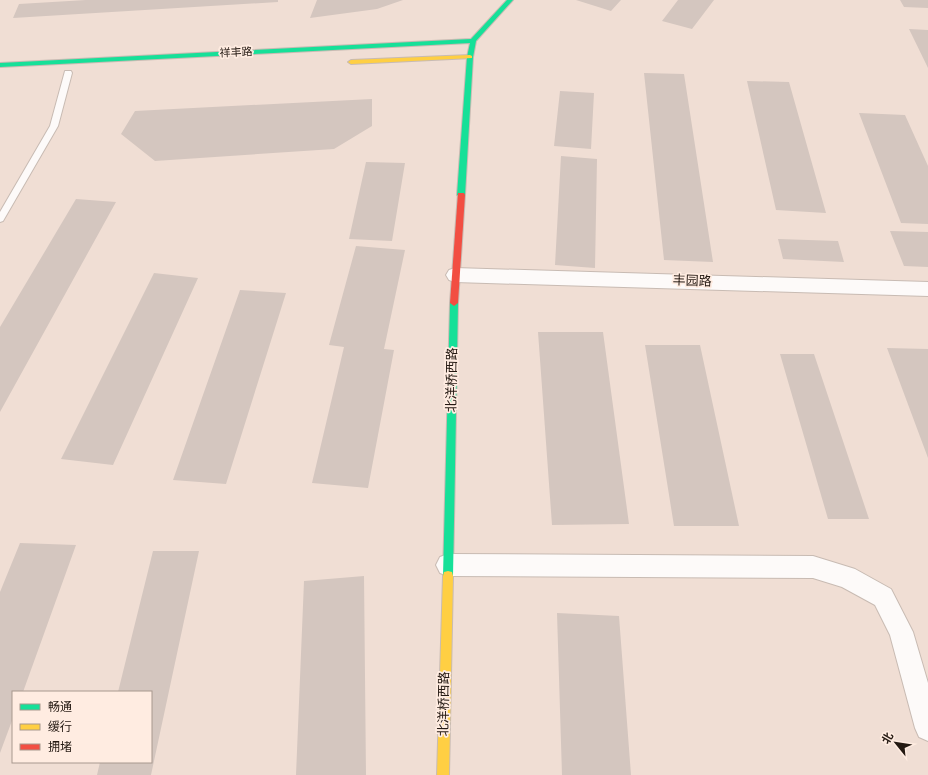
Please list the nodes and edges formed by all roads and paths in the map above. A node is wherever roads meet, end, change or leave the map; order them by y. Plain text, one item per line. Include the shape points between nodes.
1 (510, 0) edge
2 (473, 40) junction
3 (470, 57) junction
4 (344, 62) dead end
5 (0, 65) edge
6 (68, 73) dead end
7 (0, 220) edge
8 (455, 275) junction
9 (928, 289) edge
10 (448, 565) junction
11 (928, 728) edge
12 (443, 775) edge

1 - 2 main road
2 - 3 main road, 北洋桥西路
2 - 5 main road, 祥丰路
3 - 4 main road
3 - 8 main road, 北洋桥西路
6 - 7 lane via 54,126
8 - 9 street, 丰园路
8 - 10 main road, 北洋桥西路
10 - 11 street via 813,567 847,577 883,597 901,632
10 - 12 main road, 北洋桥西路

